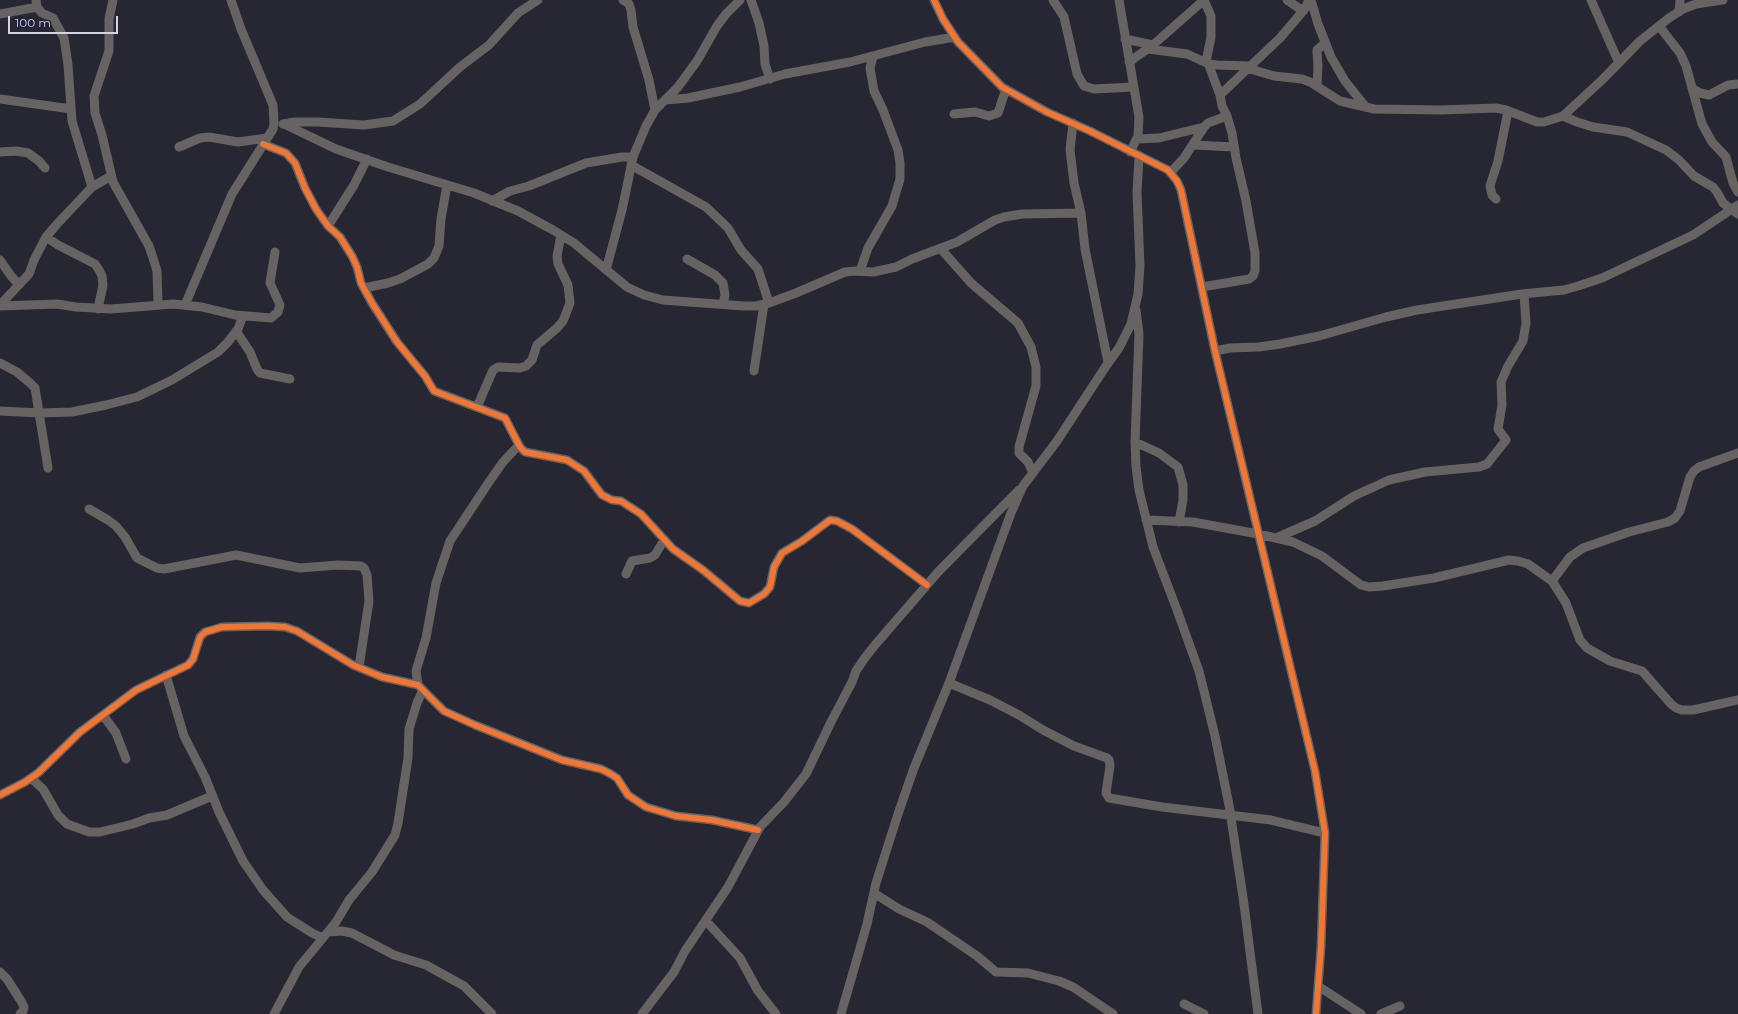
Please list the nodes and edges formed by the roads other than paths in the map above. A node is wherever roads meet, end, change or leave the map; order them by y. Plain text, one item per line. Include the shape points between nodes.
1 (112, 0) edge
2 (231, 0) edge
3 (538, 0) edge
4 (623, 0) edge
5 (740, 0) edge
6 (751, 0) edge
7 (934, 0) edge
8 (1053, 0) edge
9 (1119, 0) edge
10 (1203, 0) edge
11 (1287, 0) edge
12 (1310, 0) edge
13 (1591, 0) edge
14 (1680, 0) edge
15 (1723, 0) edge
16 (36, 4) edge
17 (1303, 11) junction
18 (1678, 12) junction
19 (0, 14) edge
20 (1659, 26) junction
21 (955, 37) junction
22 (1125, 39) junction
23 (1325, 43) junction
24 (1151, 47) junction
25 (873, 57) junction
26 (1129, 62) junction
27 (1207, 62) junction
28 (1619, 63) junction
29 (1249, 67) junction
30 (770, 79) junction
31 (1738, 84) edge
32 (1317, 86) junction
33 (1133, 87) junction
34 (1006, 89) junction
35 (1693, 89) junction
36 (1220, 95) junction
37 (0, 99) edge
38 (666, 100) junction
39 (1365, 106) junction
40 (71, 109) junction
41 (274, 110) junction
42 (655, 110) junction
43 (1508, 110) junction
44 (954, 114) dead end
45 (1227, 116) junction
46 (1563, 116) junction
47 (1073, 123) junction
48 (286, 124) junction
49 (1204, 127) junction
50 (273, 129) junction
51 (1137, 139) junction
52 (265, 141) junction
53 (1193, 145) junction
54 (179, 147) dead end
55 (1234, 147) junction
56 (0, 152) edge
57 (1130, 152) junction
58 (1139, 156) junction
59 (367, 159) junction
60 (632, 161) junction
61 (45, 168) dead end
62 (1171, 172) junction
63 (111, 176) junction
64 (447, 185) junction
65 (92, 187) junction
66 (1738, 192) edge
67 (1496, 199) dead end
68 (492, 201) junction
69 (1736, 210) edge
70 (1081, 213) junction
71 (328, 226) junction
72 (561, 235) junction
73 (46, 237) junction
74 (941, 249) junction
75 (275, 252) dead end
76 (687, 259) dead end
77 (0, 260) edge
78 (606, 270) junction
79 (860, 271) junction
80 (19, 285) junction
81 (1202, 287) junction
82 (364, 288) junction
83 (1524, 294) junction
84 (158, 304) junction
85 (723, 304) junction
86 (766, 304) junction
87 (185, 305) junction
88 (0, 306) edge
89 (1135, 306) junction
90 (98, 309) junction
91 (243, 316) junction
92 (236, 331) junction
93 (1215, 351) junction
94 (0, 362) edge
95 (1108, 362) junction
96 (754, 371) dead end
97 (290, 379) dead end
98 (477, 407) junction
99 (0, 411) edge
100 (40, 413) junction
101 (1135, 442) junction
102 (519, 445) junction
103 (1738, 453) edge
104 (48, 468) dead end
105 (1033, 473) junction
106 (1023, 486) junction
107 (89, 509) dead end
108 (1146, 520) junction
109 (1179, 522) junction
110 (1258, 534) junction
111 (1276, 538) junction
112 (664, 540) junction
113 (626, 574) dead end
114 (1552, 581) junction
115 (927, 585) junction
116 (359, 667) junction
117 (166, 675) junction
118 (949, 683) junction
119 (420, 688) junction
120 (1738, 700) edge
121 (102, 715) junction
122 (126, 759) dead end
123 (31, 778) junction
124 (0, 795) edge
125 (212, 796) junction
126 (1230, 815) junction
127 (758, 830) junction
128 (1325, 834) junction
129 (874, 893) junction
130 (706, 921) junction
131 (325, 935) junction
132 (0, 972) edge
133 (1318, 986) junction
134 (1184, 1004) dead end
135 (1400, 1006) dead end
136 (20, 1014) edge
137 (274, 1014) edge
138 (492, 1014) edge
139 (642, 1014) edge
140 (776, 1014) edge
141 (841, 1014) edge
142 (1113, 1014) edge
143 (1204, 1014) edge
144 (1258, 1014) edge
145 (1316, 1014) edge
146 (1362, 1014) edge
147 (1381, 1014) edge

1 - 63 street via 109,19 110,51 97,86 94,104
2 - 41 street
3 - 48 street via 518,13 489,45 460,67 420,104 393,121 364,125 318,122
4 - 42 street via 629,4 631,10 633,27
5 - 38 street via 717,26 698,60
6 - 30 street via 759,23 765,64
7 - 21 street
8 - 33 street via 1064,17 1077,74 1084,86 1094,89
9 - 22 street
10 - 24 street
10 - 27 street via 1211,16
11 - 17 street
12 - 17 street
12 - 23 street
13 - 28 street
14 - 18 street
15 - 18 street via 1696,4
16 - 19 street
16 - 40 street via 42,13 53,18 64,38
17 - 29 street via 1280,38
18 - 20 street
20 - 28 street
20 - 35 street via 1680,53
21 - 25 street via 925,42
21 - 34 street via 984,70
22 - 24 street
22 - 26 street
23 - 32 street via 1316,53
23 - 39 street via 1342,76
24 - 26 street
24 - 27 street via 1187,54
25 - 30 street
25 - 79 street via 870,68 874,91 898,150 900,179 892,206 868,248
26 - 33 street
27 - 29 street
27 - 36 street
28 - 46 street
29 - 32 street via 1274,76 1302,79
29 - 36 street
30 - 38 street via 688,98
31 - 35 street via 1728,85 1709,95
32 - 39 street via 1340,101
33 - 51 street via 1138,117
34 - 44 street via 998,113 989,116 975,112
34 - 47 street
35 - 66 street via 1705,131 1726,157
36 - 45 street
37 - 40 street
38 - 42 street
39 - 43 street via 1387,110
40 - 65 street via 78,146
41 - 48 street
41 - 50 street
42 - 60 street
43 - 46 street via 1537,122
43 - 67 street via 1498,161 1490,186
45 - 49 street
45 - 55 street
46 - 69 street via 1593,127 1627,132 1666,150 1694,176 1713,187 1723,203
47 - 57 street
47 - 70 street via 1070,150
48 - 50 street
48 - 59 street via 336,149
49 - 51 street via 1160,138
49 - 53 street
50 - 52 street
51 - 57 street
52 - 54 street via 238,142 210,137 200,138
52 - 71 street via 292,158 316,209
52 - 87 street via 232,194
53 - 55 street
53 - 62 street
55 - 81 street via 1252,238 1255,271 1248,279
56 - 61 street via 28,153 39,160
57 - 58 street
58 - 62 street
58 - 89 street via 1137,192 1140,266
59 - 64 street
59 - 71 street
60 - 68 street via 622,157 586,163 510,191
60 - 78 street
60 - 86 street via 706,207 728,228 741,250 758,269
62 - 81 street via 1181,190
63 - 65 street
63 - 84 street via 149,246 157,271
64 - 68 street
64 - 82 street via 439,246 434,258 400,279
65 - 73 street
68 - 72 street via 518,211
69 - 83 street via 1693,235 1602,278 1564,290
70 - 74 street via 1022,214 1004,217
70 - 95 street via 1085,249
71 - 82 street via 352,256
72 - 78 street
72 - 98 street via 558,264 568,285 570,298 563,321 537,345 532,360 526,366 498,367 493,370
73 - 80 street via 29,274
73 - 90 street via 95,264 102,276 103,285
74 - 79 street via 881,271
74 - 105 street via 971,283 1018,323 1031,347 1036,367 1036,386 1019,453 1028,462
75 - 91 street via 270,282 280,305 278,312 266,319
76 - 85 street via 715,275 723,283
77 - 80 street
78 - 85 street via 627,287 650,297
79 - 86 street via 845,272
80 - 88 street
81 - 93 street
82 - 98 street via 397,342 434,391
83 - 93 street via 1417,310 1280,344
83 - 111 street via 1526,323 1523,341 1501,382 1502,405 1498,429 1506,440 1487,464 1425,472 1389,480 1354,496 1315,521
84 - 87 street
84 - 90 street
85 - 86 street
86 - 96 street
87 - 91 street
88 - 90 street via 57,304
89 - 95 street via 1124,340
89 - 101 street via 1139,334
91 - 92 street
92 - 97 street via 260,373
92 - 100 street via 218,352 156,389 137,397 72,412
93 - 110 street
94 - 100 street via 30,383 36,394
95 - 105 street
98 - 102 street via 505,418
99 - 100 street
100 - 104 street
101 - 108 street via 1136,466
101 - 109 street via 1158,453 1178,467 1183,485
102 - 112 street via 525,452 567,460 584,471 602,495 621,501 636,511
102 - 119 street via 503,462 450,540 436,583 426,638 416,671
103 - 114 street via 1694,471 1680,511 1675,518 1583,548 1570,557
105 - 106 street
106 - 115 street
106 - 118 street
107 - 116 street via 116,526 137,558 157,568 164,569 232,555 300,568 361,566 367,575 369,601
108 - 109 street
108 - 126 street via 1155,554 1176,604 1199,671
109 - 110 street via 1193,522
110 - 111 street
110 - 128 street via 1313,764
111 - 114 street via 1310,549 1361,585 1369,587 1434,578 1509,560 1528,564
112 - 113 street via 655,555 632,561
112 - 115 street via 745,604 758,598 770,587 774,567 782,553 830,520 852,529
114 - 120 street via 1566,603 1584,644 1610,661 1642,671 1676,708 1693,710
115 - 127 street via 864,659 806,774 789,797
116 - 117 street via 307,636 285,627 222,627 205,632 200,637 193,659 188,665
116 - 119 street via 382,678
117 - 121 street via 136,690
117 - 125 street via 184,736
118 - 126 street via 990,700 1074,746 1107,758 1110,766 1106,794 1109,798
118 - 129 street via 914,768
119 - 127 street via 444,711 456,717 562,760 609,772 617,778 628,795 646,807 676,816 712,820
119 - 131 street via 409,729 408,758 395,835 372,872
121 - 122 street via 116,733
121 - 123 street
123 - 124 street
123 - 125 street via 43,789 58,815 67,824 89,832 100,832 167,815
125 - 131 street via 243,861 263,890 287,917 312,933
126 - 128 street via 1271,820
126 - 144 street
127 - 130 street via 732,881
128 - 133 street
129 - 141 street
129 - 142 street via 927,922 996,972 1028,973 1059,981 1085,994
130 - 139 street via 674,972
130 - 140 street via 740,958 758,991
131 - 137 street via 299,967
131 - 138 street via 342,931 352,933 394,955 426,965 464,986
132 - 136 street via 22,1000 24,1011
133 - 145 street
133 - 146 street
134 - 143 street
135 - 147 street

